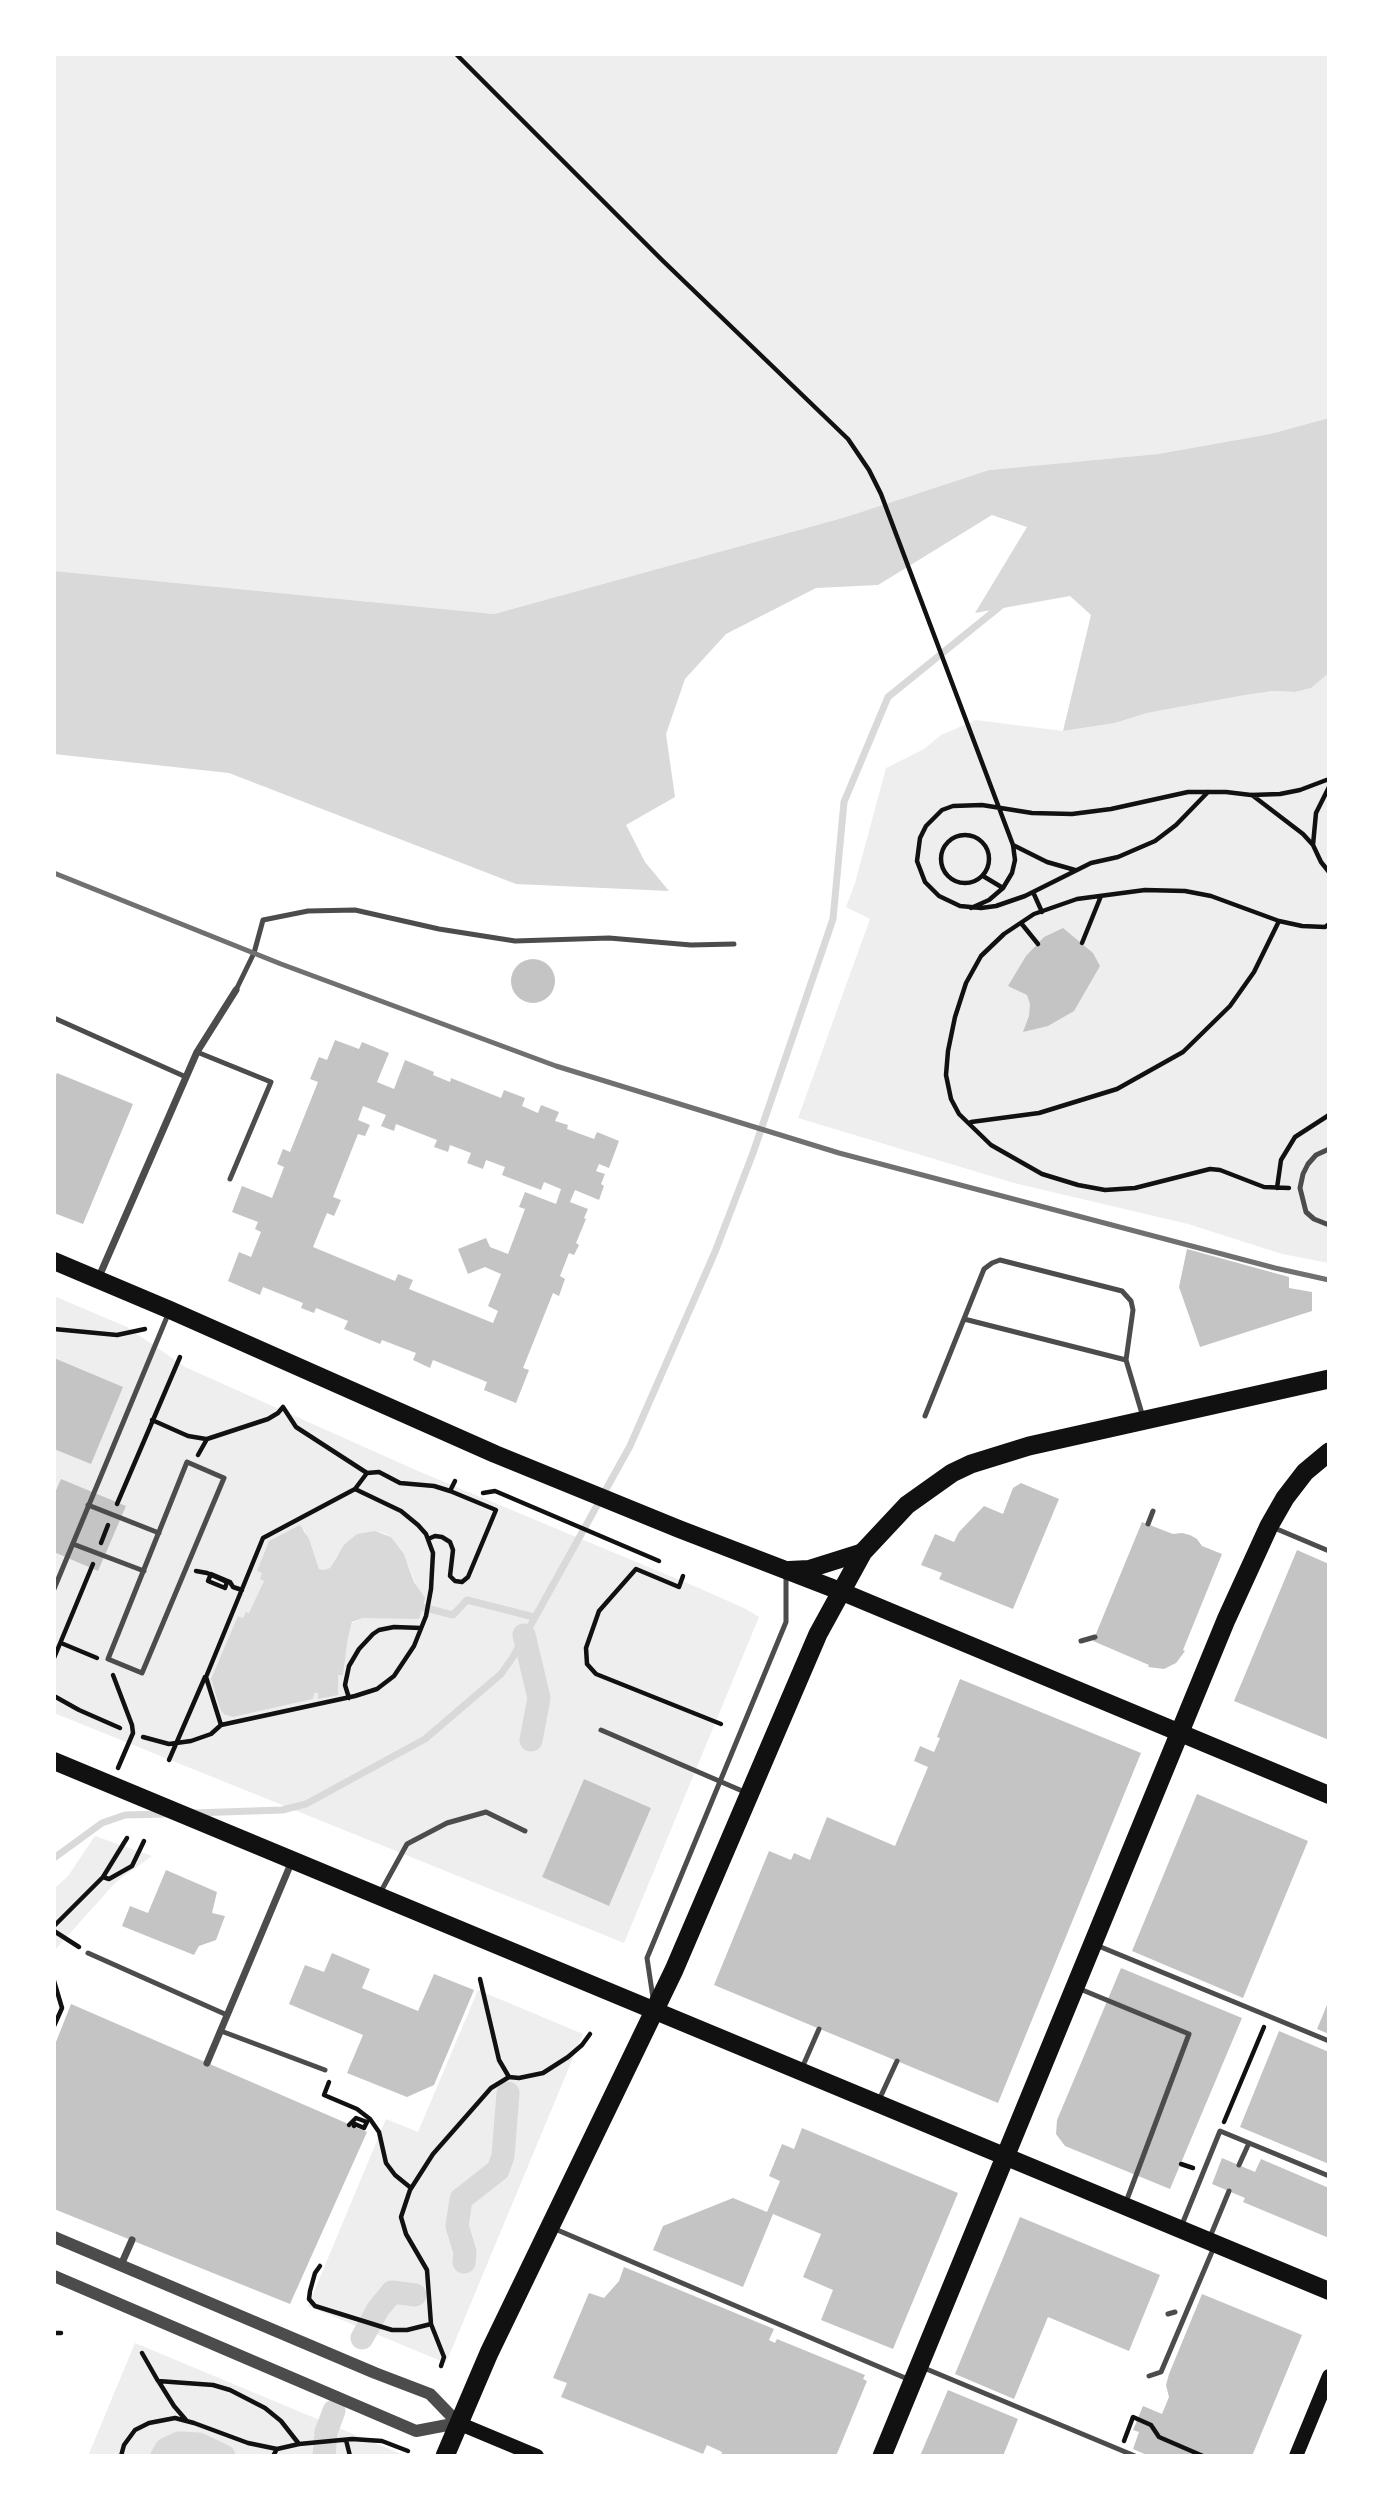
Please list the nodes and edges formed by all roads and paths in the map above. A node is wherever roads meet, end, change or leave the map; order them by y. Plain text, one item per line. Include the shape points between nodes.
1 (456, 54) edge
2 (1329, 779) edge
3 (1329, 787) edge
4 (1208, 792) junction
5 (1251, 794) junction
6 (1013, 845) junction
7 (1313, 845) junction
8 (1076, 870) junction
9 (1329, 872) edge
10 (983, 876) junction
11 (1003, 888) junction
12 (1033, 892) junction
13 (1101, 895) junction
14 (971, 908) junction
15 (1042, 912) junction
16 (1279, 922) junction
17 (1021, 923) junction
18 (1329, 924) edge
19 (734, 943) dead end
20 (1082, 943) dead end
21 (1038, 944) dead end
22 (236, 990) joint
23 (54, 1018) edge
24 (197, 1052) junction
25 (186, 1077) junction
26 (1329, 1115) edge
27 (971, 1122) junction
28 (1329, 1149) edge
29 (230, 1179) dead end
30 (1277, 1188) junction
31 (1300, 1188) junction
32 (1329, 1225) edge
33 (54, 1261) edge
34 (98, 1279) junction
35 (170, 1310) junction
36 (964, 1319) junction
37 (54, 1329) edge
38 (145, 1329) dead end
39 (1126, 1360) junction
40 (1329, 1379) edge
41 (925, 1416) dead end
42 (152, 1420) dead end
43 (1144, 1420) junction
44 (241, 1427) dead end
45 (207, 1439) dead end
46 (1329, 1452) edge
47 (367, 1474) junction
48 (455, 1481) dead end
49 (355, 1489) junction
50 (450, 1491) junction
51 (483, 1493) dead end
52 (88, 1505) junction
53 (1153, 1511) dead end
54 (1147, 1524) dead end
55 (1269, 1526) junction
56 (159, 1533) junction
57 (428, 1539) junction
58 (73, 1544) junction
59 (1329, 1551) edge
60 (863, 1552) junction
61 (659, 1561) dead end
62 (786, 1570) junction
63 (144, 1571) junction
64 (207, 1573) dead end
65 (683, 1576) dead end
66 (54, 1589) edge
67 (242, 1590) junction
68 (840, 1591) junction
69 (421, 1628) junction
70 (1095, 1637) dead end
71 (1081, 1641) dead end
72 (61, 1643) dead end
73 (104, 1661) dead end
74 (206, 1676) junction
75 (54, 1696) edge
76 (349, 1698) junction
77 (124, 1704) dead end
78 (721, 1724) dead end
79 (221, 1725) junction
80 (120, 1728) dead end
81 (601, 1730) dead end
82 (1180, 1733) junction
83 (143, 1737) dead end
84 (177, 1743) junction
85 (169, 1760) dead end
86 (55, 1761) edge
87 (720, 1781) junction
88 (111, 1785) junction
89 (749, 1794) junction
90 (1329, 1795) edge
91 (525, 1831) dead end
92 (127, 1838) dead end
93 (144, 1841) dead end
94 (292, 1860) junction
95 (103, 1877) junction
96 (378, 1896) junction
97 (54, 1929) edge
98 (1092, 1943) junction
99 (88, 1953) joint
100 (480, 1979) dead end
101 (54, 1981) edge
102 (1074, 1987) junction
103 (654, 2011) junction
104 (228, 2015) junction
105 (1268, 2016) junction
106 (54, 2026) edge
107 (820, 2029) dead end
108 (221, 2031) junction
109 (590, 2034) dead end
110 (1329, 2041) edge
111 (897, 2061) dead end
112 (207, 2063) dead end
113 (324, 2070) joint
114 (801, 2070) junction
115 (509, 2077) junction
116 (877, 2103) junction
117 (1220, 2131) junction
118 (1249, 2143) junction
119 (1006, 2157) junction
120 (1239, 2165) dead end
121 (1329, 2176) edge
122 (411, 2188) junction
123 (1228, 2191) dead end
124 (1124, 2206) junction
125 (550, 2227) junction
126 (1180, 2229) junction
127 (54, 2237) edge
128 (132, 2240) dead end
129 (1212, 2242) junction
130 (121, 2265) junction
131 (320, 2266) dead end
132 (54, 2276) edge
133 (1329, 2291) edge
134 (1175, 2312) dead end
135 (1168, 2314) dead end
136 (431, 2324) junction
137 (142, 2353) dead end
138 (441, 2366) dead end
139 (916, 2374) junction
140 (1149, 2376) dead end
141 (1329, 2376) edge
142 (158, 2381) junction
143 (186, 2420) junction
144 (458, 2423) junction
145 (343, 2440) junction
146 (299, 2444) junction
147 (277, 2449) junction
148 (1121, 2450) junction
149 (408, 2451) dead end
150 (121, 2456) edge
151 (273, 2456) edge
152 (350, 2456) edge
153 (445, 2456) edge
154 (537, 2456) edge
155 (882, 2456) edge
156 (1135, 2456) edge
157 (1203, 2456) edge
158 (1296, 2456) edge

1 - 6 path via 848,439 881,494
2 - 5 path via 1300,790
3 - 7 path via 1316,813
4 - 5 path
4 - 8 path via 1155,841
4 - 14 path via 1072,814 965,804 942,810 920,838 917,861 931,890
5 - 7 path
6 - 8 path via 1046,862
6 - 11 path via 1012,873
7 - 9 path
8 - 12 path
10 - 10 path via 969,884 946,876 941,860 946,844 966,835 981,841 989,854
10 - 11 path
11 - 14 path
12 - 14 path via 1009,903
12 - 15 path
13 - 15 path
13 - 16 path via 1185,891
13 - 20 path
15 - 17 path
16 - 18 path
16 - 27 path via 1254,972 1230,1006 1183,1052 1117,1089 1039,1113
17 - 21 path
17 - 27 path via 981,956 955,1017 946,1075 951,1099 959,1114
19 - 22 lane via 691,945 609,938 515,941 355,910 308,911 263,920
22 - 24 street
23 - 25 lane
24 - 25 street
24 - 29 lane via 271,1082
25 - 34 street
26 - 30 path via 1295,1137 1281,1160
27 - 30 path via 1005,1154 1042,1174 1078,1185 1105,1190 1135,1188 1210,1169
28 - 31 lane via 1308,1164
30 - 31 path
31 - 32 lane via 1306,1212
33 - 34 main road
34 - 35 main road
35 - 52 lane
35 - 62 main road via 495,1454
36 - 39 lane
36 - 39 lane via 984,1269 1000,1260 1024,1266 1122,1291 1133,1310
36 - 41 lane
37 - 38 path via 117,1335
39 - 43 lane
40 - 43 highway
42 - 45 path
43 - 60 highway via 971,1464 907,1505
44 - 47 path via 268,1419 283,1406 296,1427
46 - 55 highway via 1305,1472
47 - 49 path
47 - 50 path via 379,1472 400,1483
48 - 50 path
49 - 57 path via 401,1511
49 - 67 path via 263,1538
50 - 57 path via 496,1510 468,1577 461,1582 450,1576 450,1542 442,1537
51 - 61 path via 495,1491
52 - 56 lane
52 - 58 lane
53 - 54 lane
55 - 59 lane
55 - 82 highway
56 - 63 lane
56 - 63 lane via 187,1462 223,1478 142,1673 108,1659
57 - 69 path via 434,1567
58 - 63 lane
58 - 66 lane
60 - 62 main road via 809,1569
60 - 68 highway
62 - 68 main road
62 - 87 lane via 786,1622
64 - 67 path via 217,1577 228,1582 225,1588 208,1581 211,1574 230,1582
65 - 78 path via 679,1587 636,1569 599,1611 586,1648 587,1664 596,1674
67 - 74 path
68 - 82 main road
68 - 89 highway
69 - 76 path via 394,1676 377,1689
69 - 76 path via 394,1627 373,1634 349,1666 345,1685
70 - 71 lane
72 - 73 path
74 - 79 path
74 - 84 path
75 - 80 path
76 - 79 path
77 - 88 path via 133,1733
79 - 84 path via 211,1734
81 - 87 lane
82 - 90 main road
82 - 98 highway
83 - 84 path
84 - 85 path
86 - 88 main road
87 - 89 lane
87 - 103 lane via 647,1958
88 - 94 main road
89 - 103 highway
91 - 96 lane via 486,1812 447,1823 407,1844
92 - 95 path
93 - 95 path via 132,1866 109,1879
94 - 96 main road
94 - 104 street
95 - 97 path
96 - 103 main road
97 - 99 path
98 - 102 highway
98 - 105 lane
99 - 104 lane
100 - 115 path via 499,2060
101 - 106 path via 62,2008
102 - 119 highway
102 - 124 lane via 1189,2034
103 - 114 main road
103 - 125 highway
104 - 108 street
105 - 110 lane
105 - 117 path
107 - 114 lane
108 - 112 street
108 - 113 lane
109 - 115 path via 568,2057 543,2073
111 - 116 lane
113 - 122 path via 331,2073 324,2095 370,2119 379,2132 386,2163
114 - 116 main road
115 - 122 path via 491,2088 465,2116
116 - 119 main road
117 - 118 lane
117 - 126 lane
118 - 120 lane
118 - 121 lane
119 - 124 main road
119 - 139 highway
122 - 136 path via 401,2217 427,2270
123 - 129 lane
124 - 126 main road
125 - 139 lane
125 - 144 highway
126 - 129 main road
127 - 130 street
128 - 130 street
129 - 133 main road
129 - 140 lane via 1161,2372
130 - 144 street via 430,2394
131 - 136 path via 310,2302 386,2328 407,2330
132 - 144 street via 416,2431
134 - 135 lane
136 - 138 path via 444,2357
137 - 142 path
139 - 148 lane
139 - 155 highway
141 - 158 main road
142 - 143 path
142 - 146 path via 213,2385 248,2398 281,2421
143 - 147 path via 226,2437
143 - 150 path via 164,2419 135,2430
144 - 153 highway
144 - 154 main road
145 - 146 path
145 - 149 path via 382,2441
145 - 152 path
146 - 147 path
147 - 151 path
148 - 156 lane
148 - 157 path via 1133,2417 1151,2425 1159,2437

